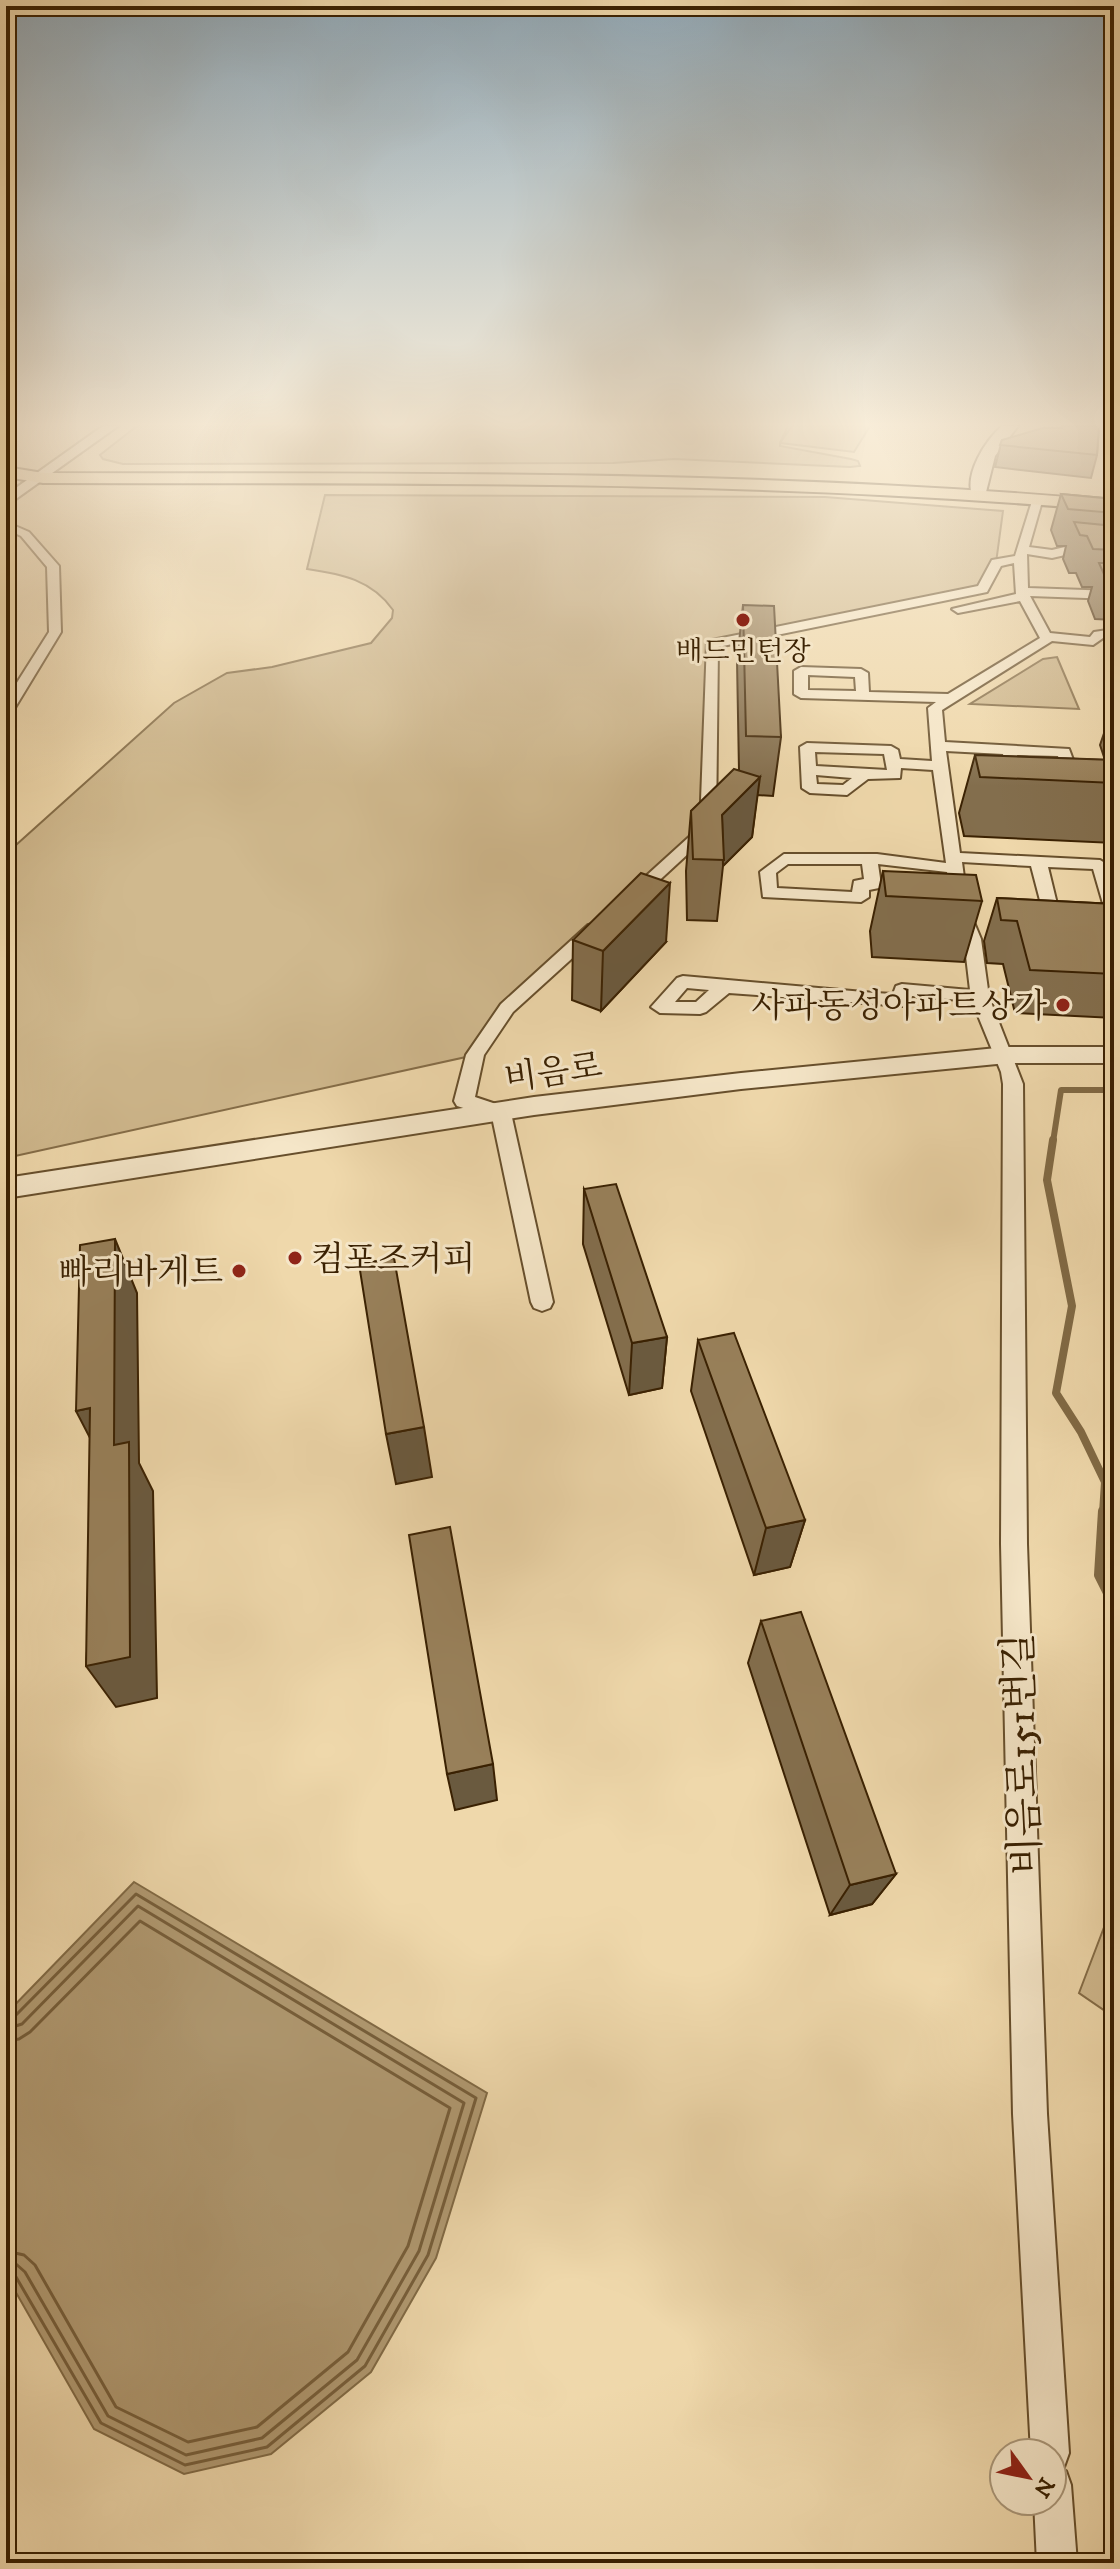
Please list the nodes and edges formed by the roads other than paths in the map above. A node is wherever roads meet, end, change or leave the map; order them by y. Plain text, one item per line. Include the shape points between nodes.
1 (35, 546) edge
2 (1023, 546) edge
3 (1021, 554) junction
4 (1114, 557) edge
5 (1023, 594) junction
6 (1114, 595) edge
7 (871, 624) dead end
8 (1114, 633) edge
9 (1046, 637) junction
10 (6, 686) edge
11 (22, 686) junction
12 (863, 697) dead end
13 (952, 698) junction
14 (6, 711) edge
15 (940, 746) junction
16 (1009, 750) junction
17 (893, 763) junction
18 (940, 766) junction
19 (870, 861) junction
20 (1038, 861) junction
21 (953, 862) junction
22 (625, 902) edge
23 (601, 923) edge
24 (724, 987) dead end
25 (980, 996) junction
26 (1007, 1055) junction
27 (1114, 1055) edge
28 (501, 1113) junction
29 (6, 1188) edge
30 (542, 1302) dead end
31 (1049, 2437) edge
32 (1054, 2517) edge
33 (1057, 2563) edge

1 - 11 street via 53,566 55,632
2 - 3 street
3 - 4 street via 1065,551
3 - 5 street
3 - 22 street via 996,563 983,589 712,644 708,828
5 - 6 street
5 - 7 street
5 - 9 street
8 - 9 street via 1099,635 1099,645
9 - 13 street
10 - 11 street
11 - 14 street
12 - 13 street
13 - 15 street, 비음로151번길 via 935,708
15 - 16 street
15 - 18 street, 비음로151번길
16 - 16 street via 1019,790 1077,792 1064,752
17 - 17 street via 895,775 809,770 807,747 891,750
17 - 18 street
18 - 21 street, 비음로151번길
19 - 19 street via 784,859 768,872 769,893 861,897 860,884 873,885
19 - 21 street
20 - 20 street via 1050,908 1114,913 1100,865
20 - 21 street
21 - 25 street, 비음로151번길 via 960,908 970,921
23 - 28 street via 507,1008 475,1055 464,1101
24 - 25 street via 830,998 903,1000 902,990
25 - 26 street, 비음로151번길
26 - 27 street, 비음로
26 - 28 street, 비음로 via 741,1081
26 - 31 street, 비음로151번길 via 1013,1084 1014,1544 1030,2114
28 - 29 street, 비음로
28 - 30 street
32 - 33 street

